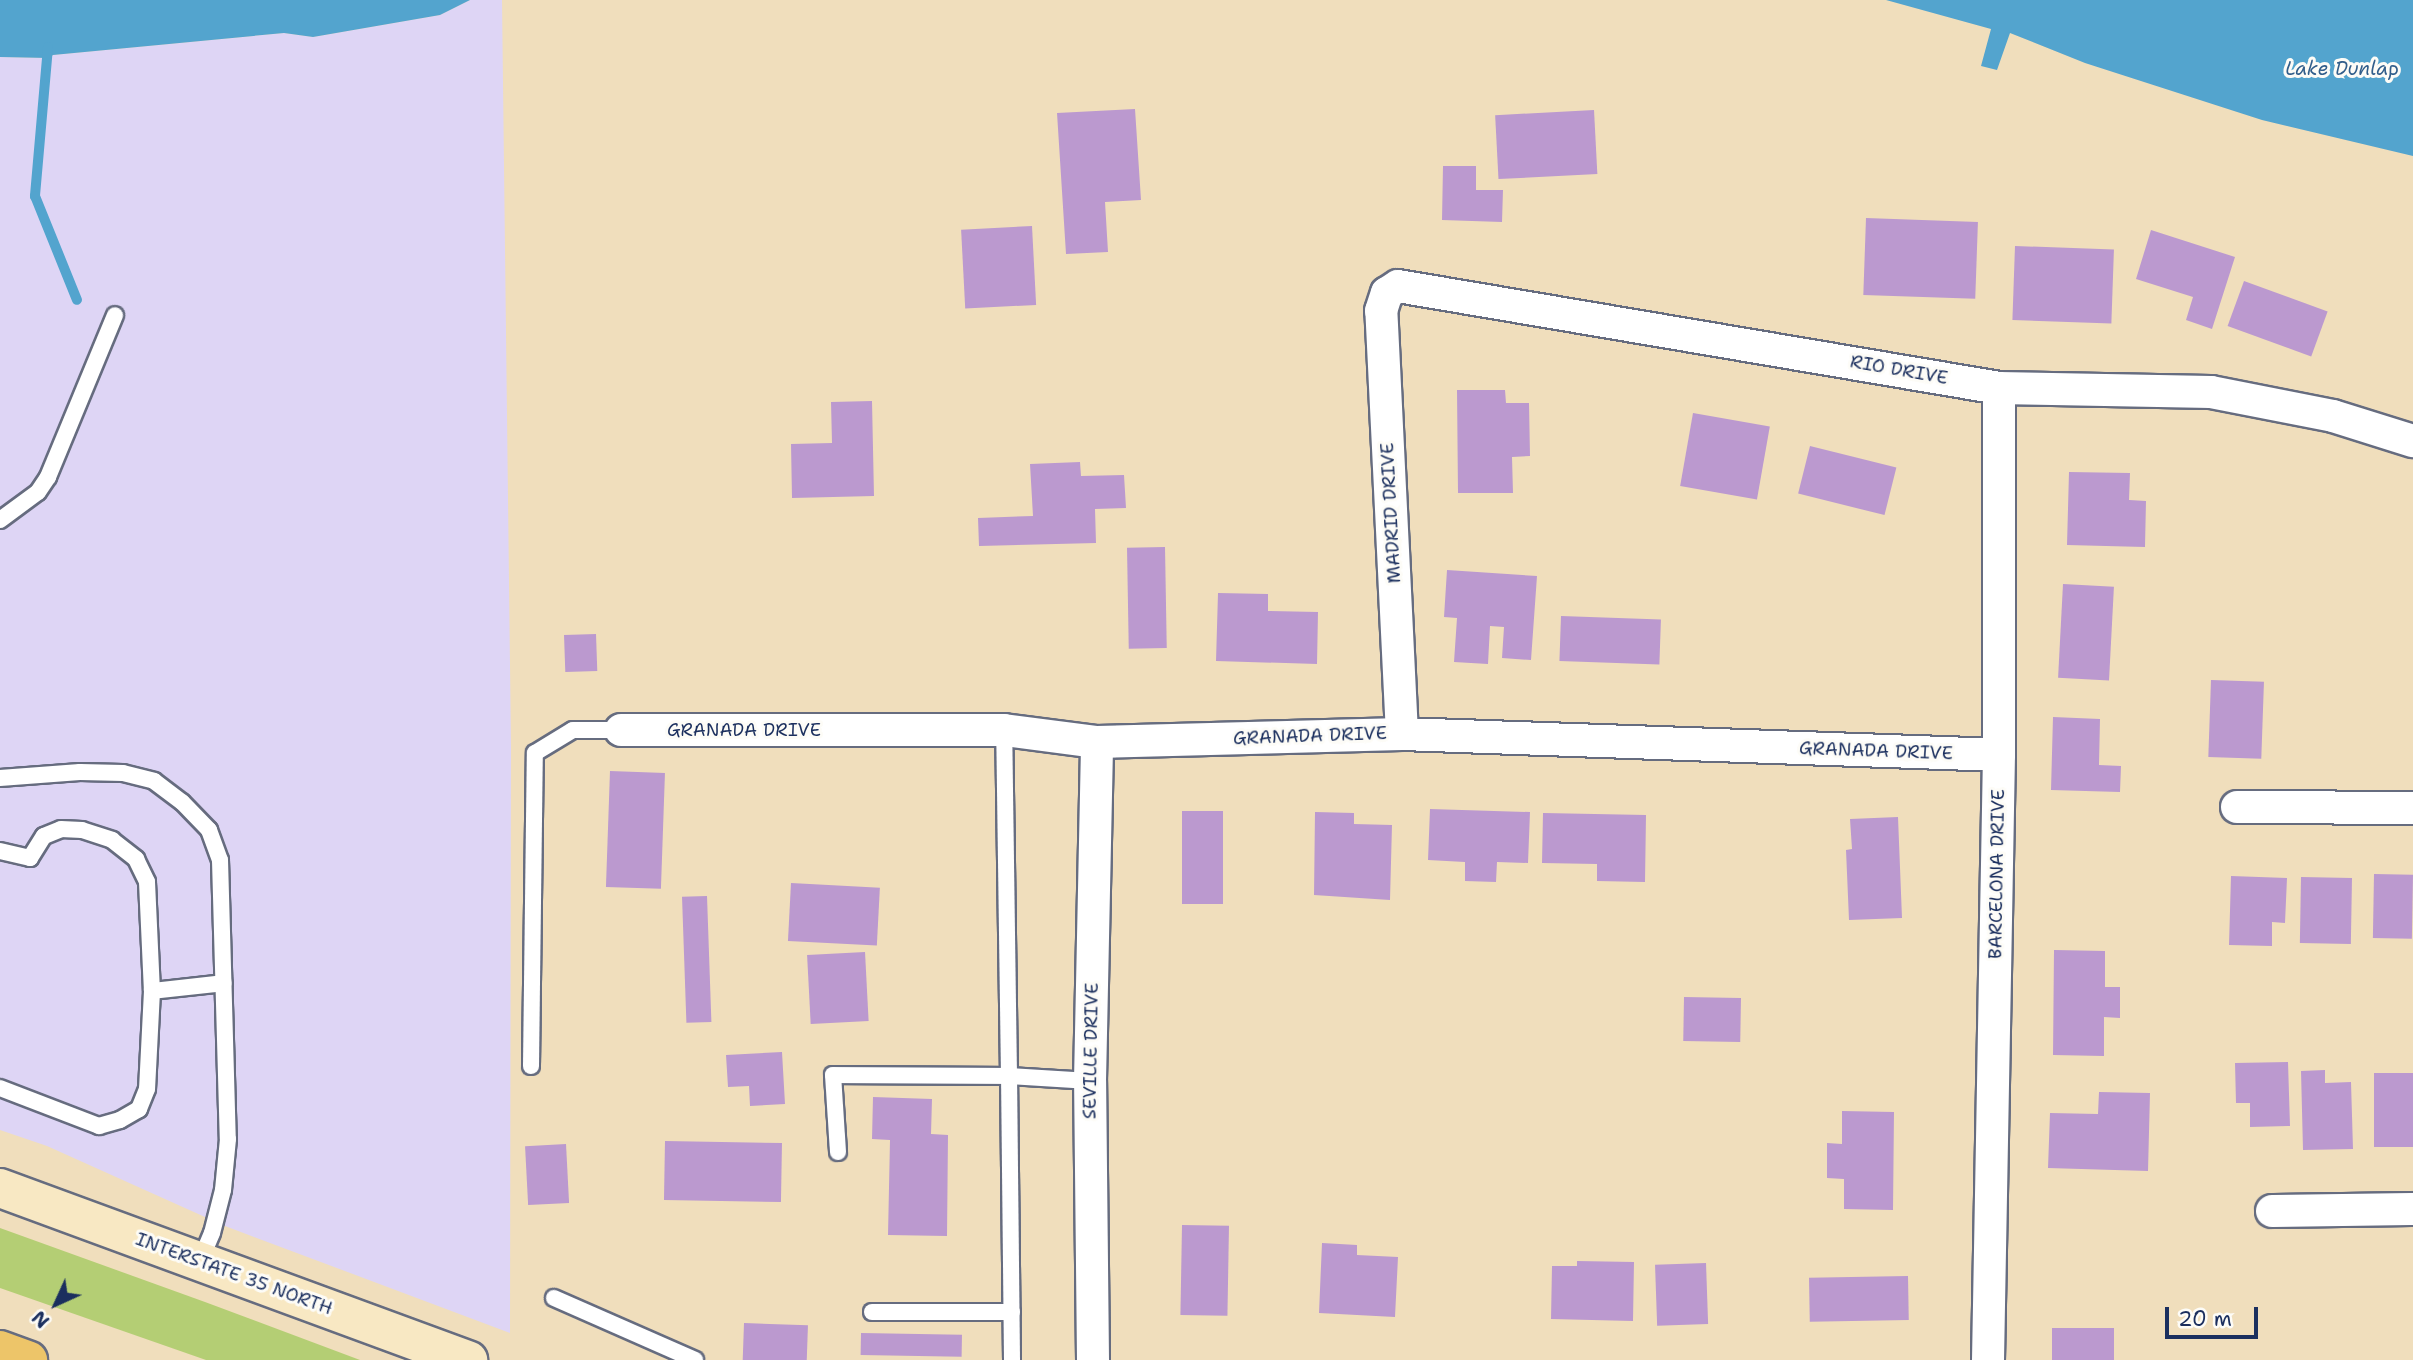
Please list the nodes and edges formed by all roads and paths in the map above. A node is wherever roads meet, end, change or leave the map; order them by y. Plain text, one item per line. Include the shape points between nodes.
1 (1387, 293) joint
2 (115, 315) dead end
3 (1999, 388) junction
4 (2413, 441) edge
5 (0, 520) edge
6 (621, 730) joint
7 (1004, 730) junction
8 (1402, 734) junction
9 (1097, 742) junction
10 (1998, 755) junction
11 (0, 778) edge
12 (2237, 807) dead end
13 (2413, 808) edge
14 (0, 851) edge
15 (224, 983) junction
16 (152, 991) junction
17 (531, 1066) dead end
18 (1009, 1076) junction
19 (1090, 1081) junction
20 (0, 1088) edge
21 (838, 1152) dead end
22 (0, 1188) edge
23 (2413, 1209) edge
24 (2272, 1211) dead end
25 (200, 1261) junction
26 (554, 1298) dead end
27 (872, 1312) dead end
28 (1012, 1312) junction
29 (0, 1350) edge
30 (28, 1360) edge
31 (468, 1360) edge
32 (695, 1360) edge
33 (1012, 1360) edge
34 (1093, 1360) edge
35 (1988, 1360) edge

1 - 3 street, RIO DRIVE via 1404,285
1 - 8 street, MADRID DRIVE via 1381,312
2 - 5 lane via 48,477 38,492
3 - 4 street, RIO DRIVE via 2211,392 2333,416
3 - 10 street, BARCELONA DRIVE
6 - 7 street, GRANADA DRIVE
6 - 17 lane via 573,730 535,753
7 - 9 street, GRANADA DRIVE
7 - 18 lane
8 - 9 street, GRANADA DRIVE
8 - 10 street, GRANADA DRIVE
9 - 19 street, SEVILLE DRIVE
10 - 35 street, BARCELONA DRIVE
11 - 15 lane via 123,773 154,781 182,802 209,830 220,860
12 - 13 street
14 - 16 lane via 30,858 44,836 82,830 112,840 136,859 147,882
15 - 16 lane
15 - 25 lane via 228,1139 223,1190
16 - 20 lane via 147,1089 139,1109 99,1126
18 - 19 lane
18 - 21 lane via 833,1075
18 - 28 lane
19 - 34 street, SEVILLE DRIVE
22 - 25 main road, INTERSTATE 35 NORTH
23 - 24 street
25 - 31 main road, INTERSTATE 35 NORTH
26 - 32 lane
27 - 28 lane
28 - 33 lane
29 - 30 highway

